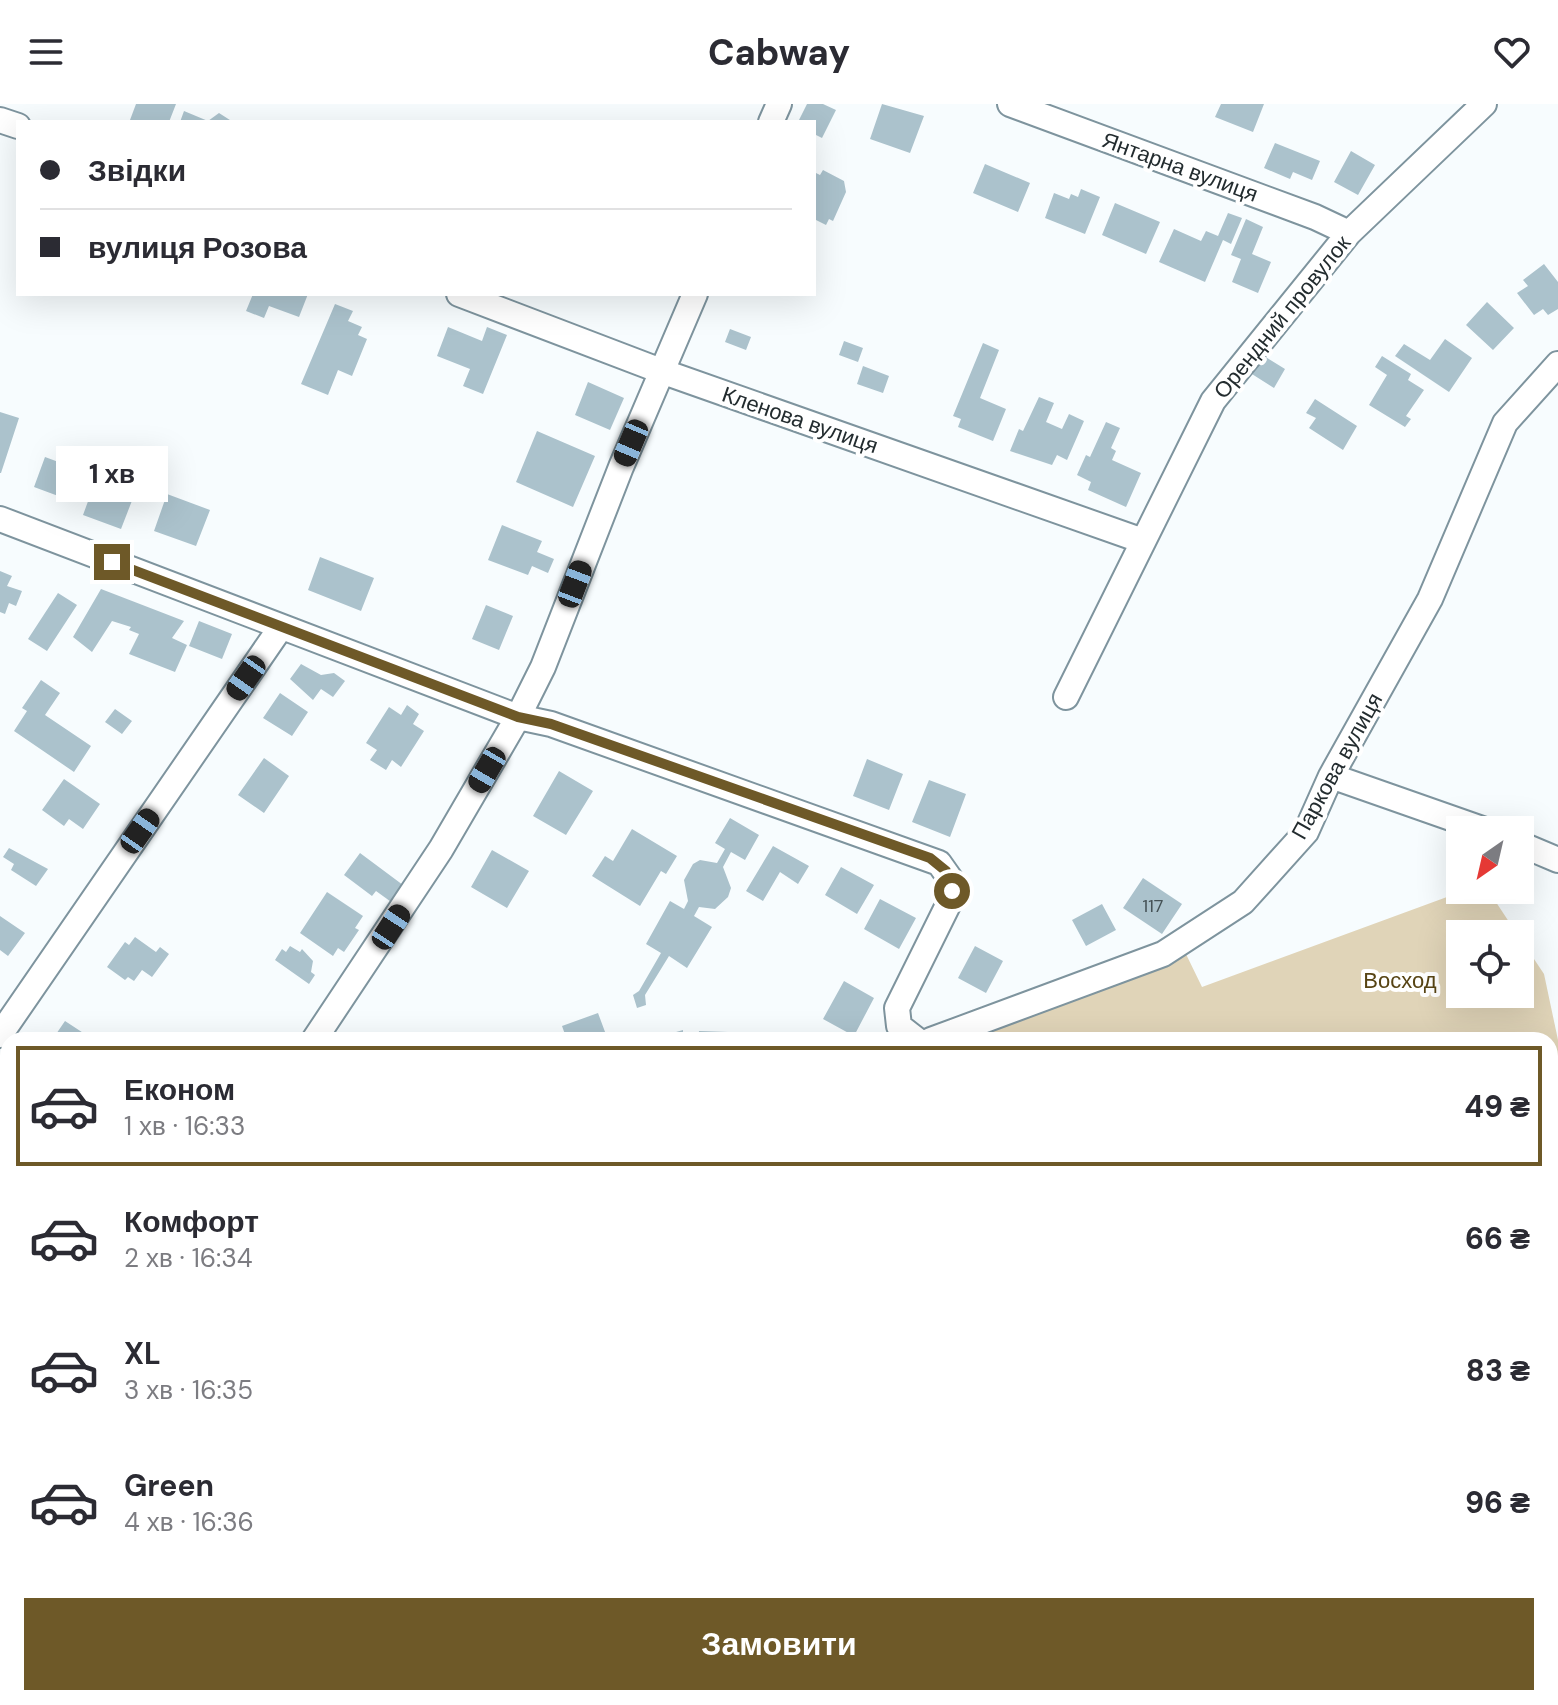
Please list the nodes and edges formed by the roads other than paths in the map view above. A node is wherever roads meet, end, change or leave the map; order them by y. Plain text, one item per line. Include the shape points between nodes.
1 (1010, 104) edge
2 (1484, 104) edge
3 (1349, 233) junction
4 (464, 296) edge
5 (694, 296) edge
6 (1558, 364) edge
7 (661, 371) junction
8 (0, 519) edge
9 (1143, 541) junction
10 (281, 627) junction
11 (1066, 697) dead end
12 (518, 717) junction
13 (1331, 776) junction
14 (1446, 816) edge
15 (1534, 850) edge
16 (1558, 860) edge
17 (2, 1032) edge
18 (319, 1032) edge
19 (908, 1032) edge
20 (953, 1032) edge

1 - 3 street, Янтарна вулиця
2 - 3 street, Орендний провулок
3 - 9 street, Орендний провулок via 1213,401
4 - 7 street, Кленова вулиця
5 - 7 street
6 - 13 street, Паркова вулиця via 1505,423 1430,599
7 - 9 street, Кленова вулиця
7 - 12 street via 543,667
8 - 10 street
9 - 11 street, Орендний провулок
10 - 12 street
10 - 17 street
12 - 18 street via 441,849
12 - 19 street via 551,724 939,863 951,880 950,901 900,1000 897,1017
13 - 14 street
13 - 20 street, Паркова вулиця via 1306,832 1243,902 1163,954
15 - 16 street

